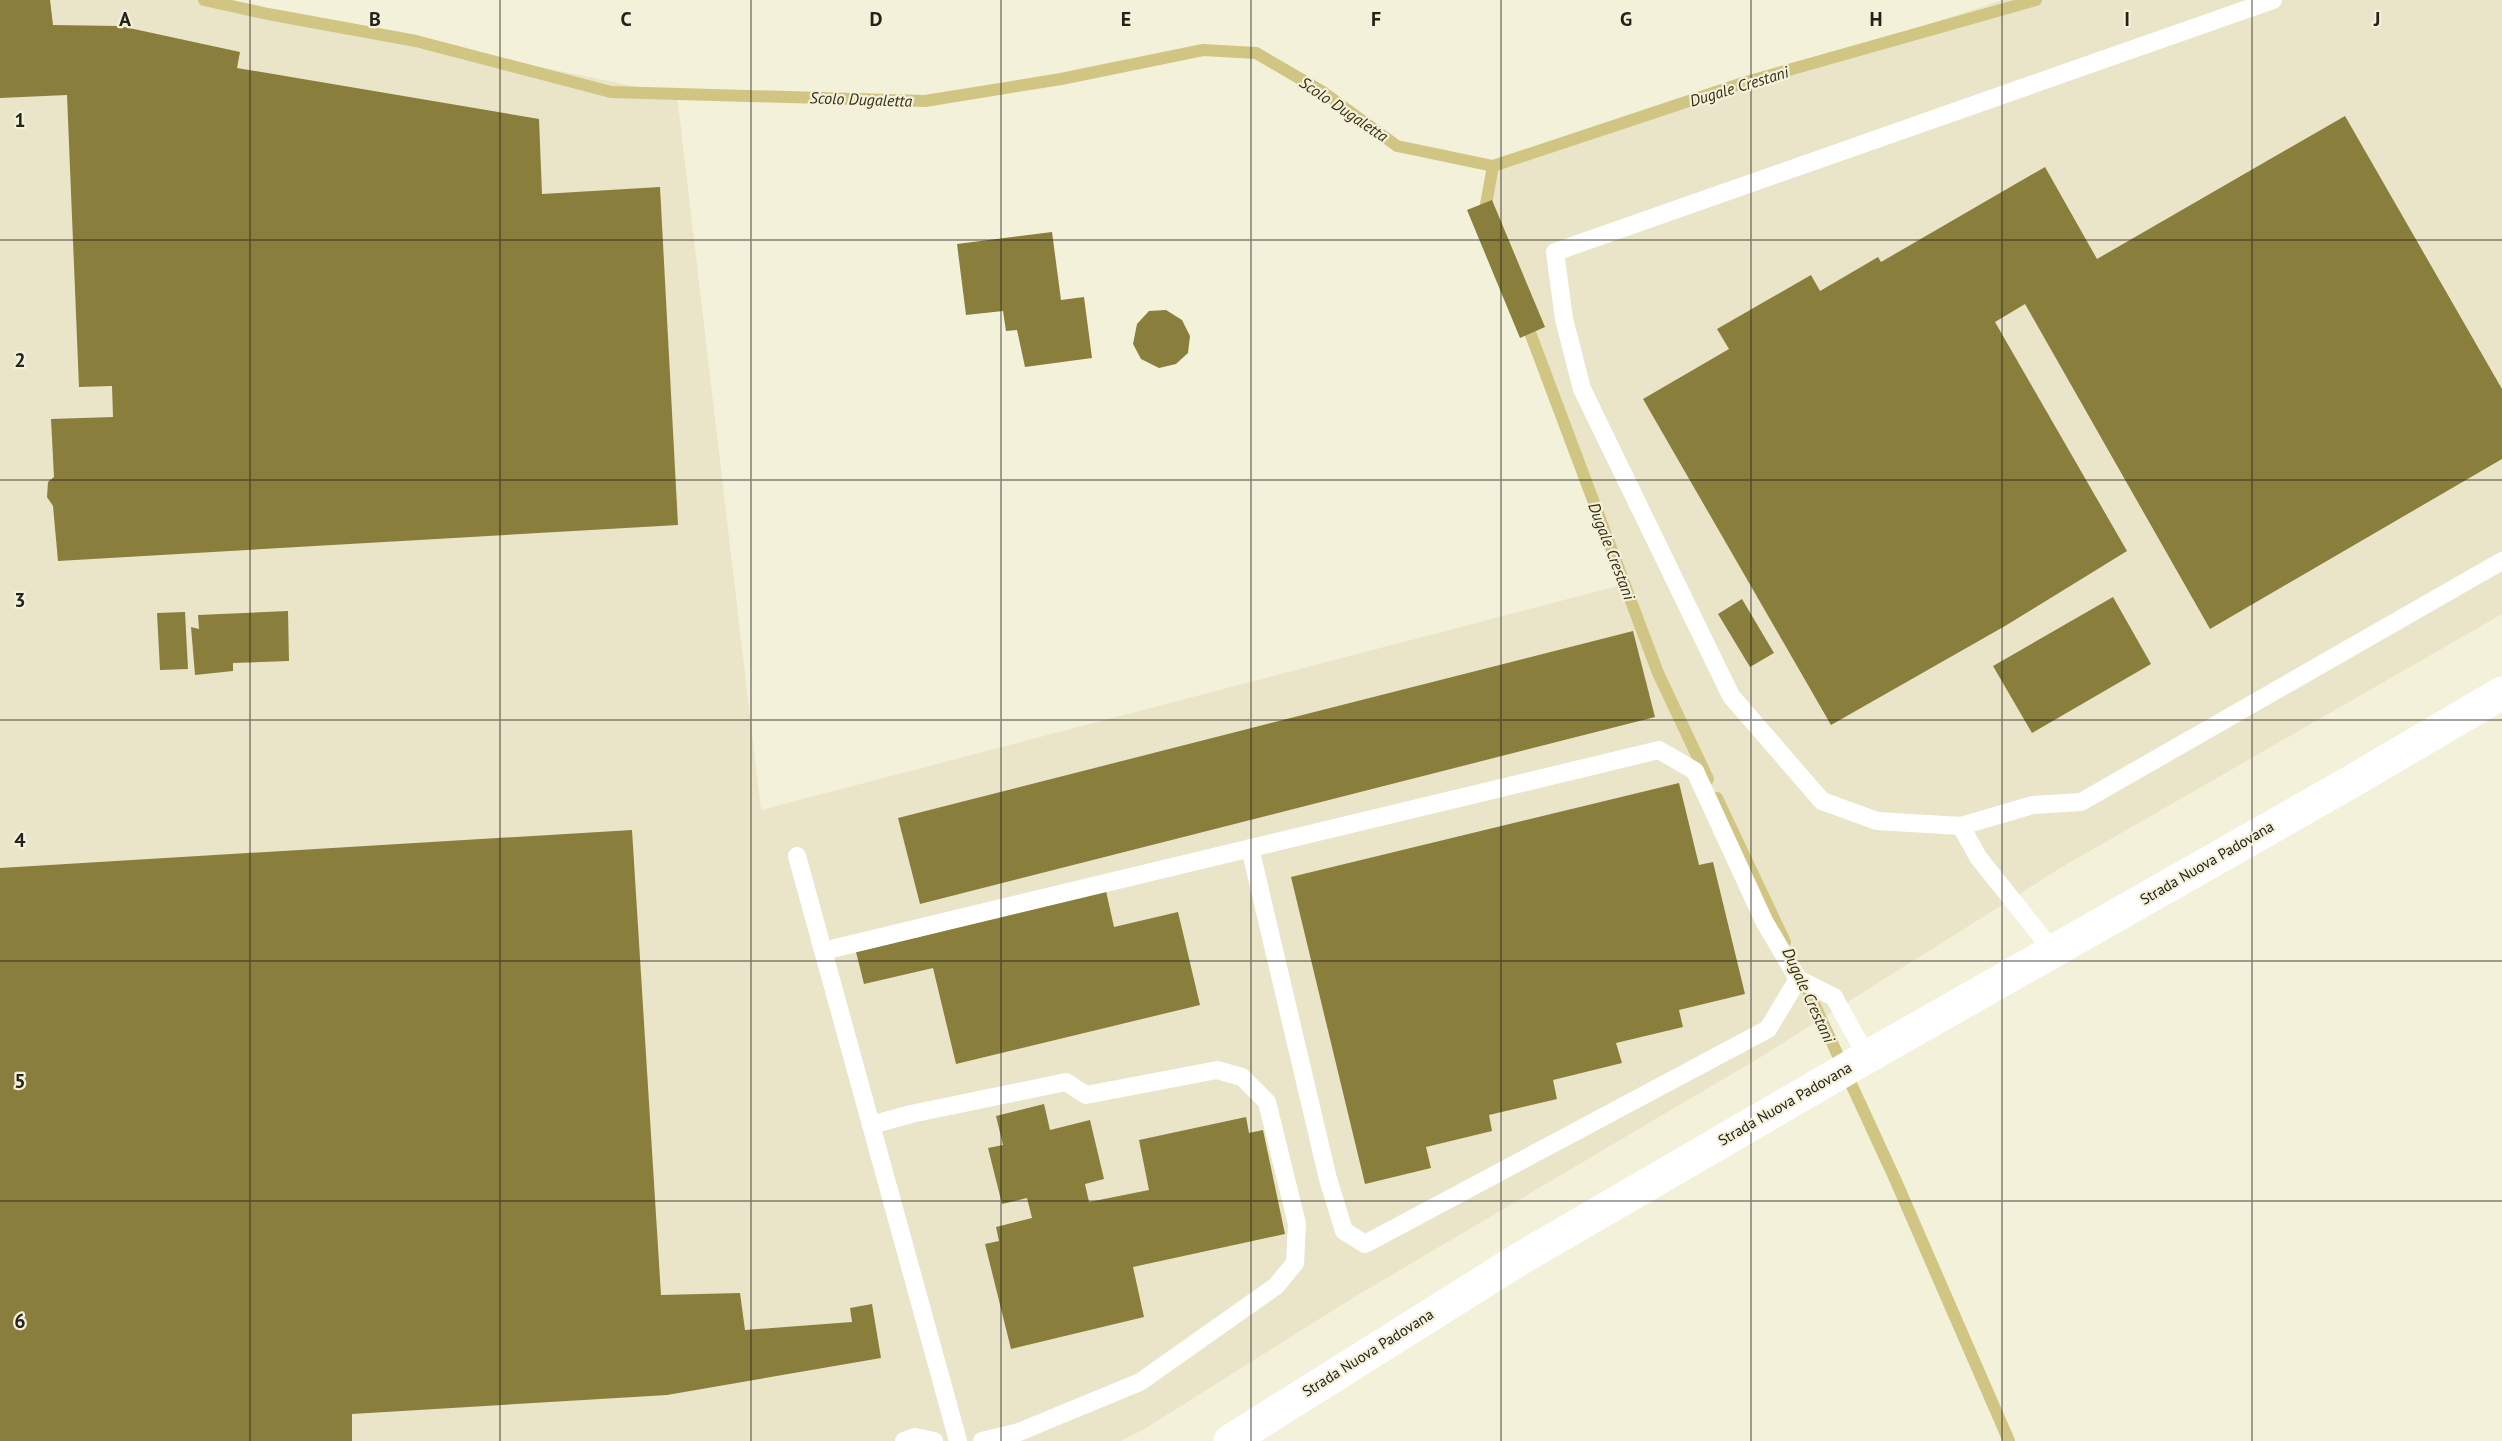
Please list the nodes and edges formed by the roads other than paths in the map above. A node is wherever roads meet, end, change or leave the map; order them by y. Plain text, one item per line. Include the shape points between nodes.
1 (2273, 0) edge
2 (2502, 561) edge
3 (2502, 693) edge
4 (1961, 826) junction
5 (1250, 848) junction
6 (797, 856) dead end
7 (823, 951) junction
8 (2053, 951) junction
9 (1798, 979) junction
10 (1867, 1057) junction
11 (871, 1125) junction
12 (904, 1441) edge
13 (934, 1441) edge
14 (958, 1441) edge
15 (982, 1441) edge
16 (1230, 1441) edge

1 - 4 lane via 1555,252 1564,319 1582,389 1731,696 1822,801 1877,822
2 - 4 lane via 2081,802 2033,805
3 - 8 main road, Strada Nuova Padovana
4 - 8 lane via 1978,857
5 - 7 lane
5 - 9 lane via 1659,750 1695,771 1764,921
5 - 9 lane via 1337,1210 1344,1231 1365,1244 1768,1029
6 - 7 lane
7 - 11 lane
8 - 10 main road, Strada Nuova Padovana
9 - 10 lane via 1834,997
10 - 16 main road, Strada Nuova Padovana via 1523,1257
11 - 14 lane
11 - 15 lane via 1066,1082 1086,1095 1217,1070 1242,1077 1267,1102 1297,1224 1295,1263 1276,1286 1140,1382 1019,1432
12 - 13 lane via 915,1437

